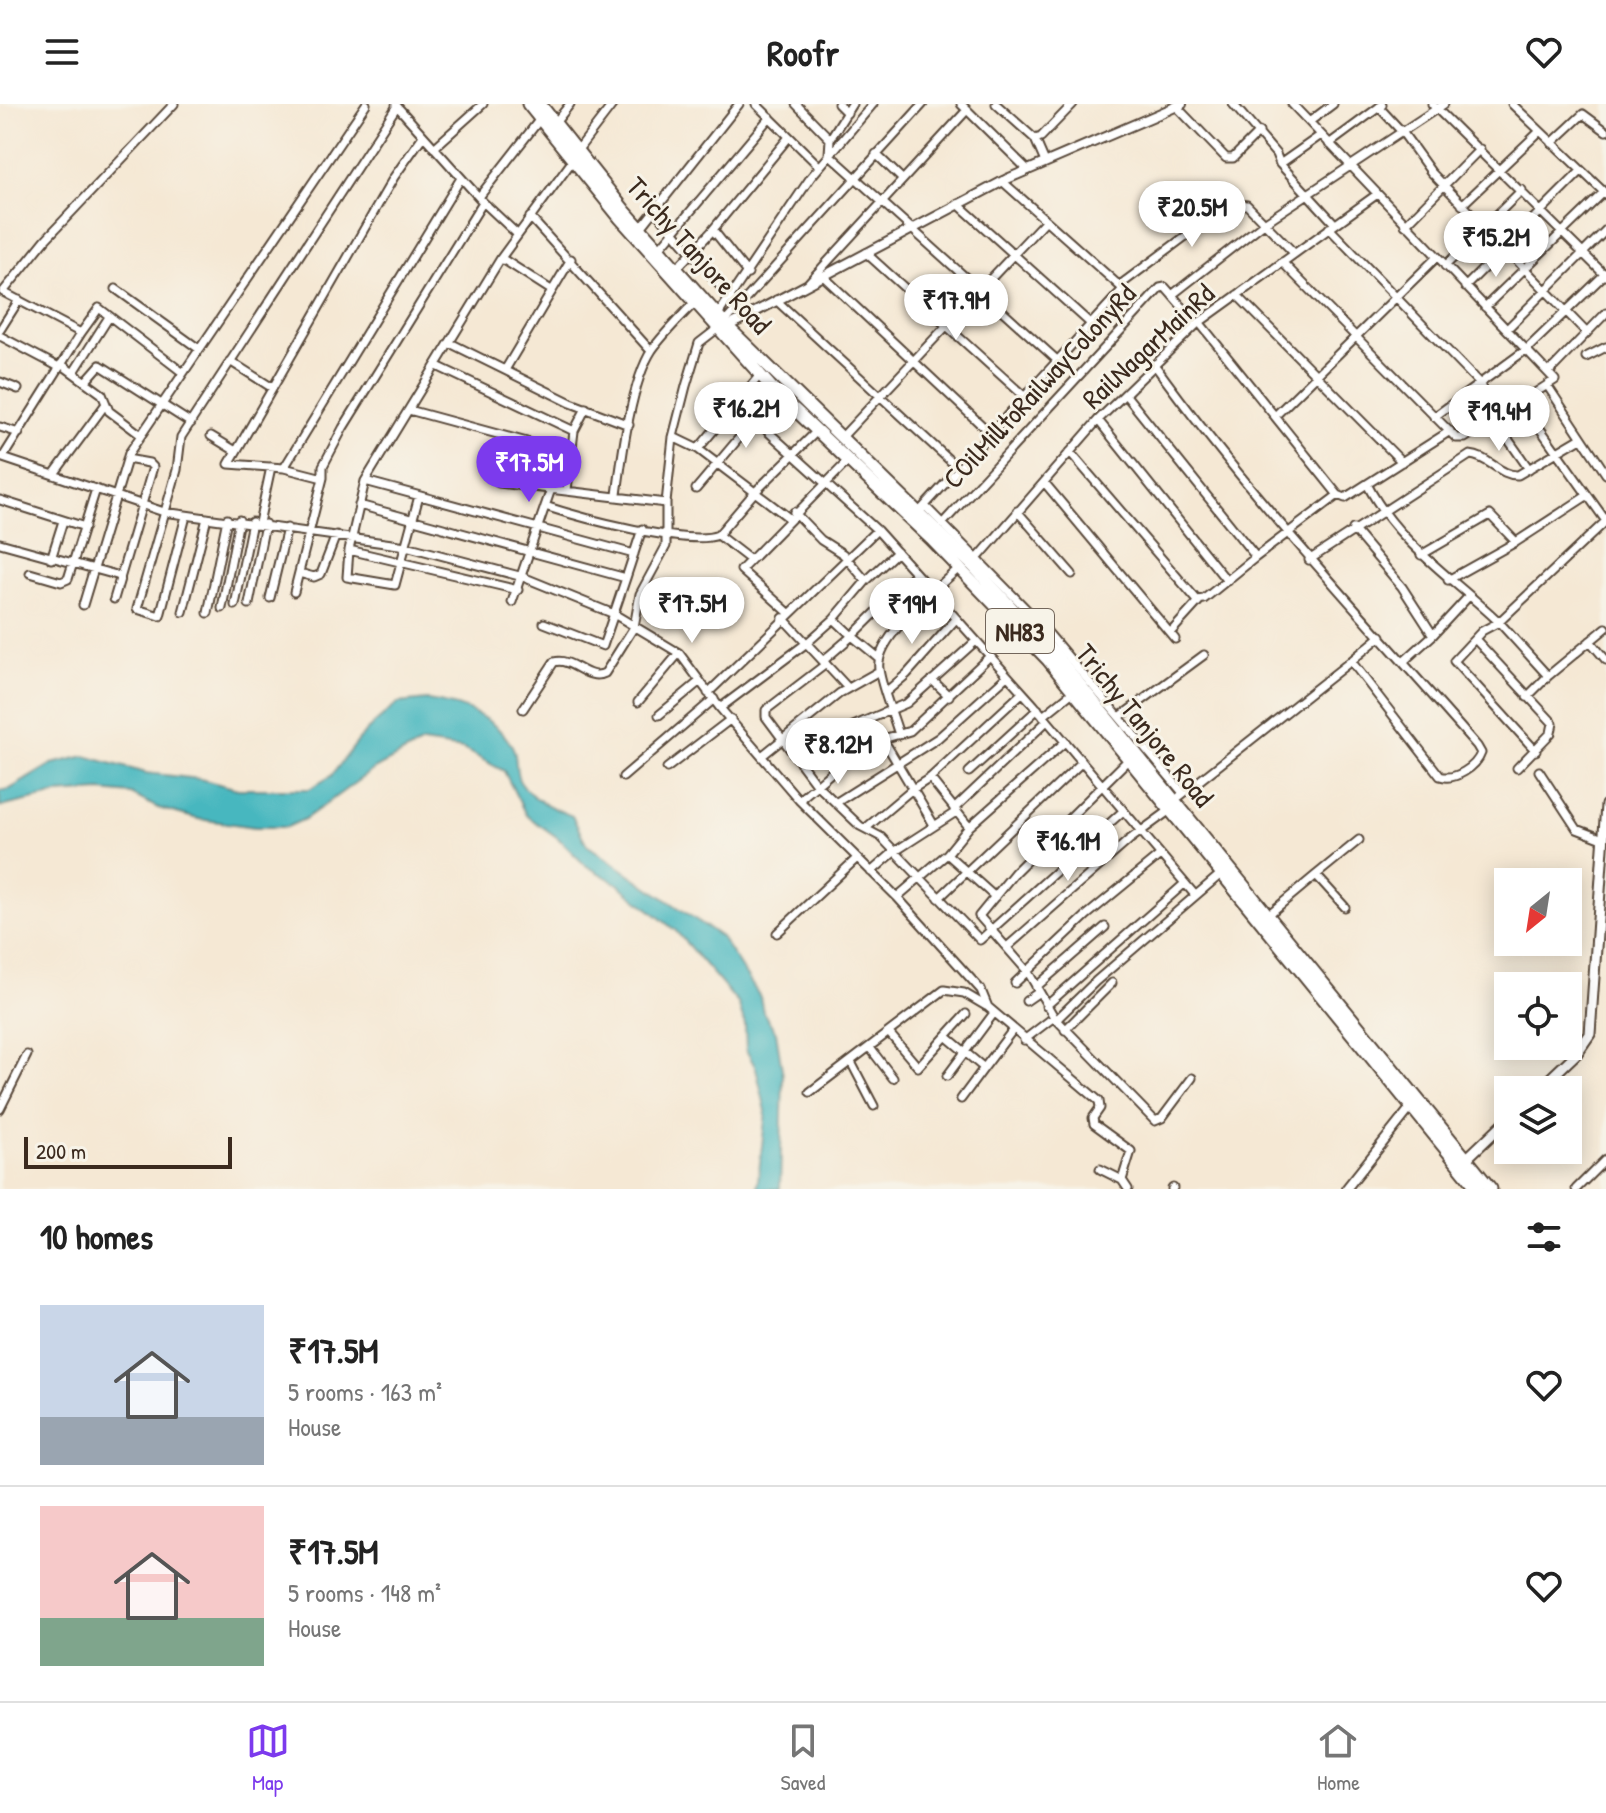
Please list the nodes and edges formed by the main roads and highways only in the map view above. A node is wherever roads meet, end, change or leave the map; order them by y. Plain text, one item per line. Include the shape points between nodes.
1 (528, 104) edge
2 (540, 104) edge
3 (575, 156) junction
4 (721, 325) junction
5 (1176, 801) junction
6 (1606, 805) edge
7 (1553, 1076) edge
8 (1494, 1132) edge
9 (1463, 1162) junction
10 (1478, 1189) edge
11 (1491, 1189) edge

1 - 3 highway, Trichy Tanjore Road / NH83
2 - 3 highway, Trichy Tanjore Road / NH83
3 - 4 highway, Trichy Tanjore Road / NH83
3 - 4 highway, Trichy Tanjore Road / NH83 via 694,303
4 - 5 highway, Trichy Tanjore Road / NH83 via 777,393 959,568 1074,691 1129,759
4 - 5 highway, Trichy Tanjore Road / NH83 via 839,440 922,509 1055,654
5 - 9 highway, Trichy Tanjore Road / NH83
5 - 9 highway, Trichy Tanjore Road / NH83 via 1222,873
6 - 7 main road via 1590,1034
8 - 9 main road
9 - 10 highway, Trichy Tanjore Road / NH83
9 - 11 highway, Trichy Tanjore Road / NH83

